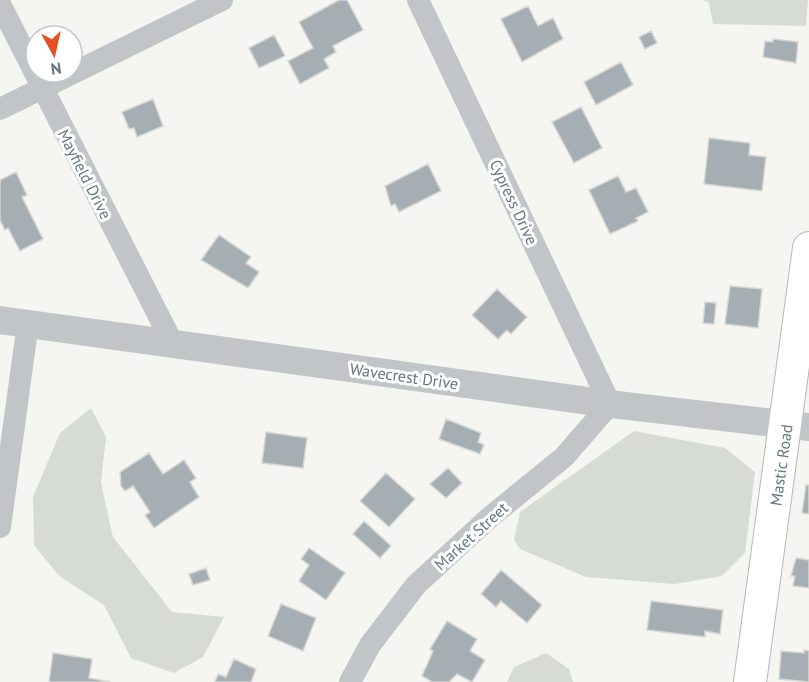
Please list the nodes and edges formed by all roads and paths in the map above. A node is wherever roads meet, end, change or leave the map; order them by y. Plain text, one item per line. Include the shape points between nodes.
1 (222, 0) edge
2 (418, 0) edge
3 (0, 4) edge
4 (42, 89) junction
5 (0, 109) edge
6 (809, 249) edge
7 (0, 320) edge
8 (28, 323) junction
9 (173, 344) junction
10 (610, 404) junction
11 (798, 426) edge
12 (0, 527) edge
13 (350, 682) edge
14 (750, 682) edge

1 - 4 street
2 - 10 street, Cypress Drive
3 - 4 street, Mayfield Drive
4 - 5 street
4 - 9 street, Mayfield Drive
6 - 11 main road, Mastic Road
7 - 8 street, Wavecrest Drive
8 - 9 street, Wavecrest Drive
8 - 12 street
9 - 10 street, Wavecrest Drive
10 - 11 street, Wavecrest Drive
10 - 13 street, Market Street via 564,457 416,585 370,645
11 - 14 main road, Mastic Road

